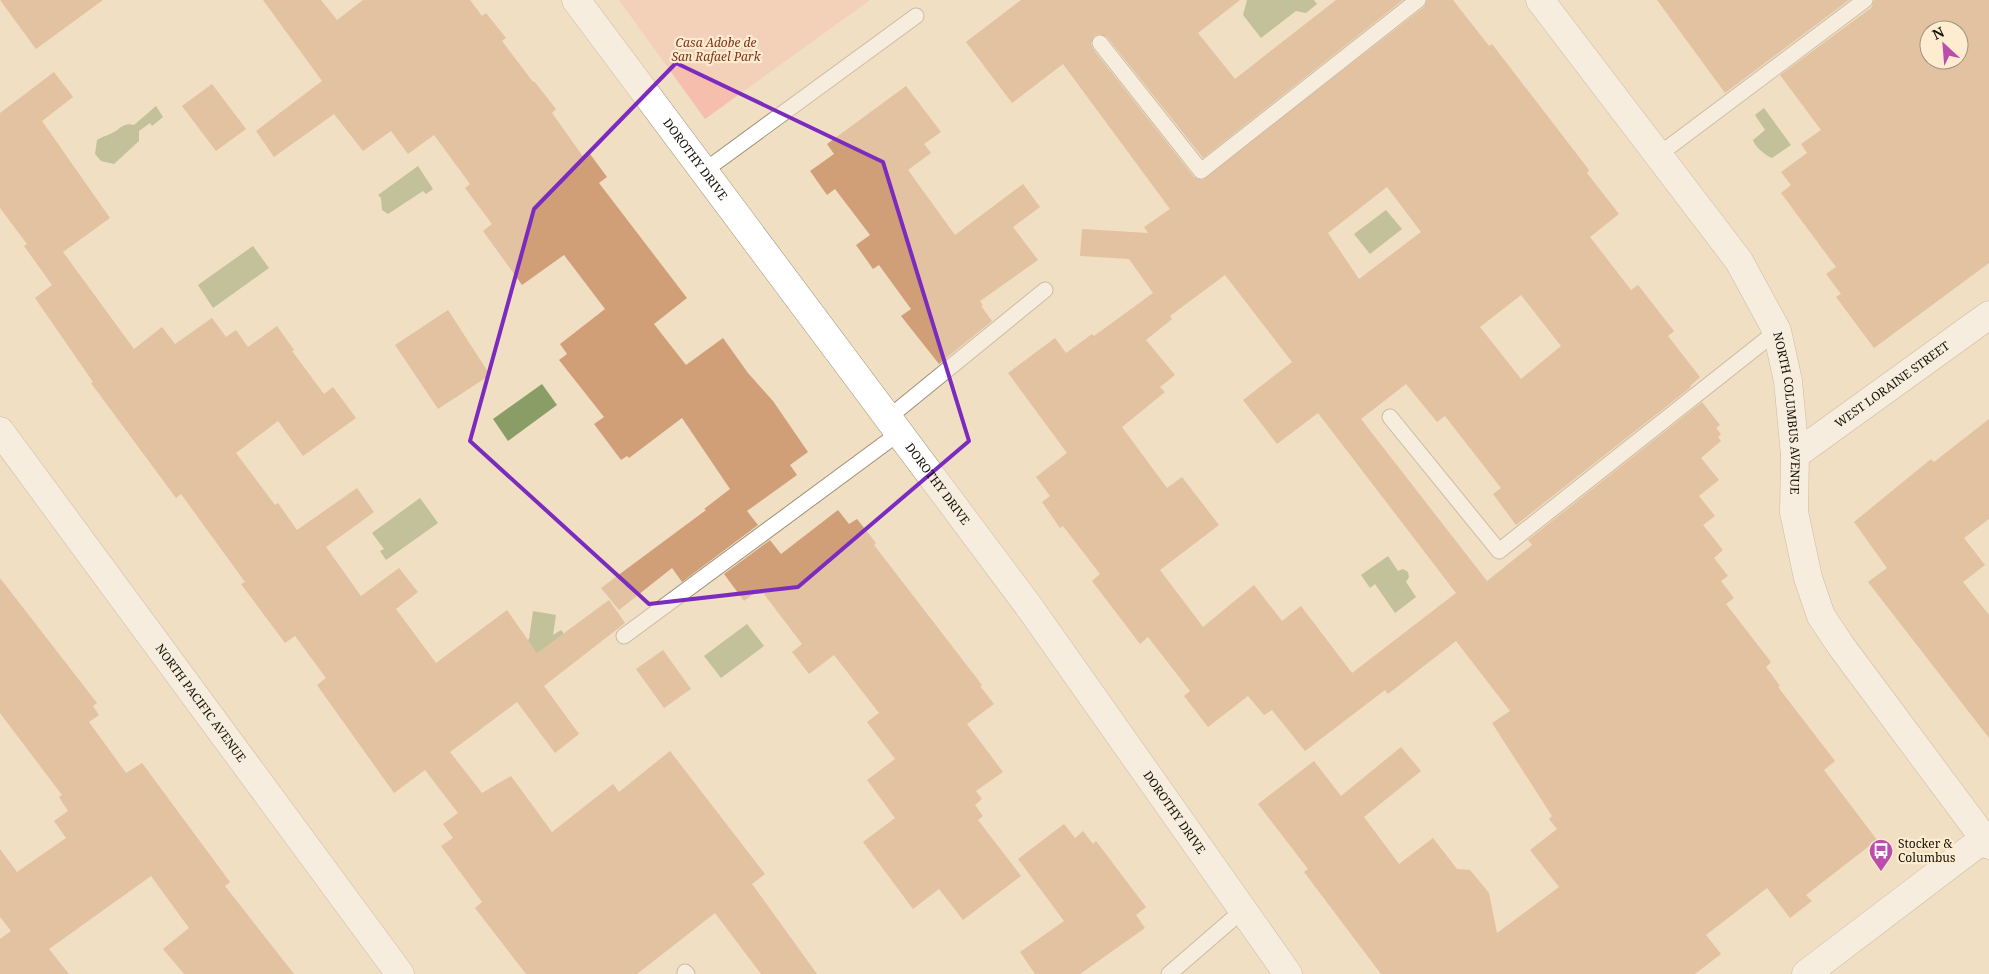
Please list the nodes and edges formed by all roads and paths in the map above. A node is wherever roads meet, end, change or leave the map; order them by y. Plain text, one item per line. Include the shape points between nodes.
1 (576, 0) edge
2 (1418, 0) edge
3 (1540, 0) edge
4 (1865, 0) edge
5 (916, 16) dead end
6 (1100, 43) dead end
7 (1657, 156) junction
8 (704, 172) junction
9 (1045, 290) dead end
10 (1989, 315) edge
11 (1777, 331) junction
12 (1390, 417) dead end
13 (893, 425) junction
14 (0, 431) edge
15 (1795, 455) junction
16 (624, 636) dead end
17 (1988, 840) edge
18 (1243, 910) junction
19 (400, 974) edge
20 (1169, 974) edge
21 (1288, 974) edge
22 (1806, 974) edge

1 - 8 street, DOROTHY DRIVE
2 - 6 lane via 1201,171
3 - 7 street, NORTH COLUMBUS AVENUE
4 - 7 lane
5 - 8 lane
7 - 11 street, NORTH COLUMBUS AVENUE via 1739,261
8 - 13 street, DOROTHY DRIVE
9 - 13 lane
10 - 15 street, WEST LORAINE STREET
11 - 12 lane via 1499,551
11 - 15 street, NORTH COLUMBUS AVENUE via 1788,381
13 - 16 lane
13 - 18 street, DOROTHY DRIVE via 1030,608
14 - 19 street, NORTH PACIFIC AVENUE
15 - 17 street, NORTH COLUMBUS AVENUE via 1794,512 1808,578 1821,616
17 - 22 street
18 - 20 lane
18 - 21 street, DOROTHY DRIVE

